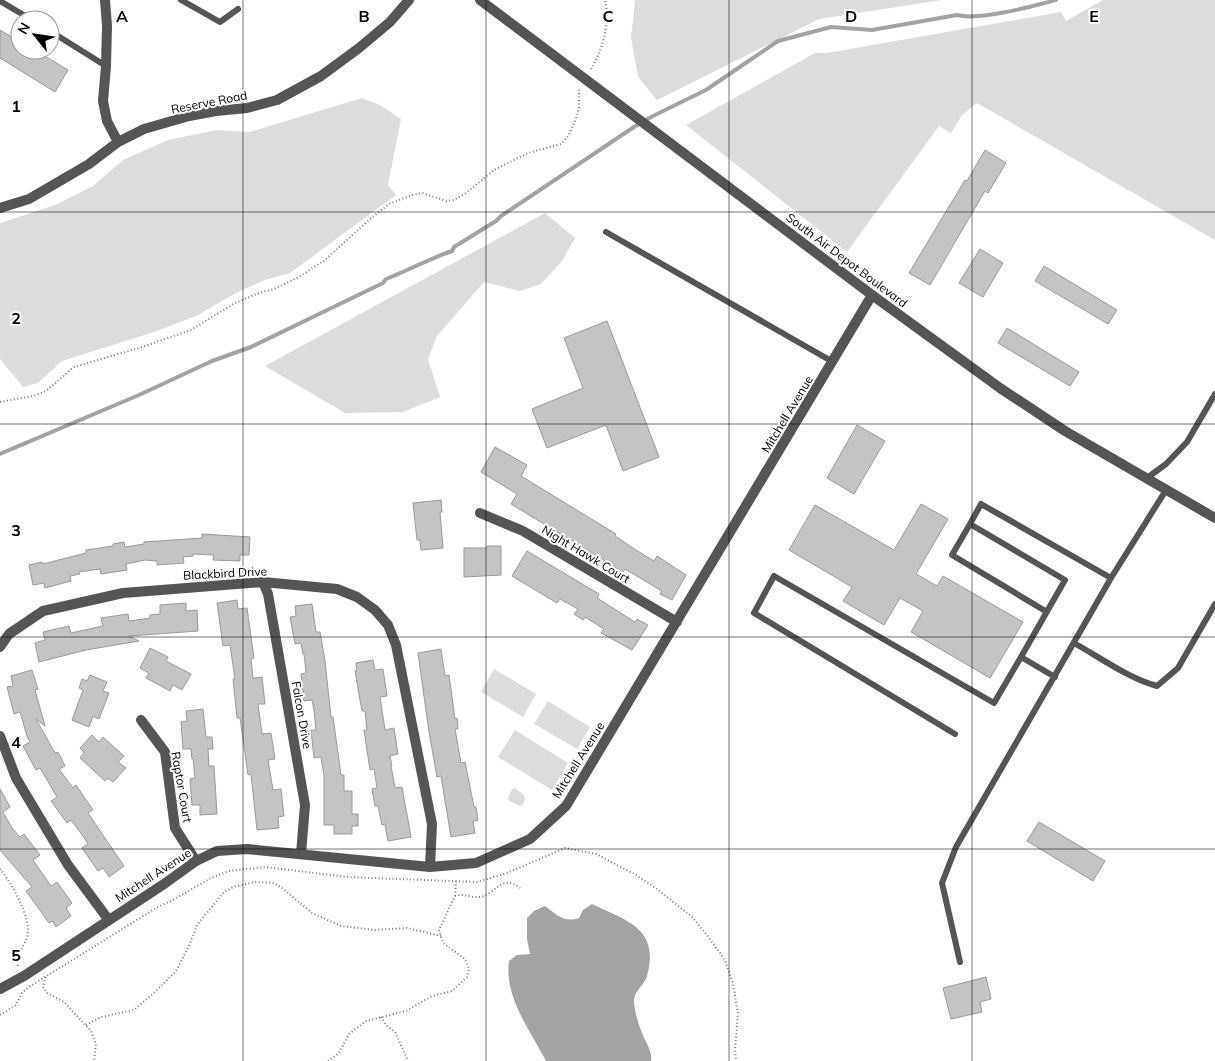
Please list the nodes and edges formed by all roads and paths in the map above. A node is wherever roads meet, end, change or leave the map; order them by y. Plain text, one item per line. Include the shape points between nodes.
1 (105, 0) edge
2 (181, 0) edge
3 (409, 0) edge
4 (480, 0) edge
5 (605, 0) edge
6 (0, 1) edge
7 (238, 9) dead end
8 (15, 10) edge
9 (60, 37) edge
10 (106, 66) junction
11 (585, 78) junction
12 (118, 142) junction
13 (0, 208) edge
14 (606, 232) dead end
15 (872, 295) junction
16 (833, 362) junction
17 (1215, 394) edge
18 (0, 402) edge
19 (1147, 478) junction
20 (1166, 490) junction
21 (480, 513) dead end
22 (1215, 518) edge
23 (970, 524) junction
24 (1112, 578) junction
25 (263, 582) junction
26 (1215, 604) edge
27 (1047, 612) junction
28 (677, 622) junction
29 (1074, 643) junction
30 (0, 647) edge
31 (1021, 657) junction
32 (1055, 677) junction
33 (141, 720) dead end
34 (955, 734) dead end
35 (0, 736) edge
36 (301, 854) junction
37 (196, 861) junction
38 (430, 867) junction
39 (0, 869) edge
40 (456, 881) junction
41 (520, 888) dead end
42 (455, 896) junction
43 (108, 920) junction
44 (441, 936) junction
45 (960, 962) dead end
46 (18, 966) dead end
47 (46, 977) junction
48 (0, 989) edge
49 (0, 1015) edge
50 (381, 1017) junction
51 (86, 1026) junction
52 (94, 1061) edge
53 (328, 1061) edge
54 (408, 1061) edge
55 (736, 1061) edge

1 - 10 street
2 - 7 lane via 220,22
3 - 12 street, Reserve Road via 390,22 359,48 321,76 277,100 247,108 189,116 144,129
4 - 11 street, South Air Depot Boulevard
5 - 11 path via 607,20 601,46
6 - 8 lane
9 - 10 lane
10 - 12 street via 103,101 107,121
11 - 15 street, South Air Depot Boulevard
11 - 18 path via 579,88 576,120 569,136 561,144 528,152 494,170 454,200 446,201 422,193 389,204 325,260 299,277 235,303 191,330 74,367 46,391
12 - 13 street, Reserve Road via 89,164 29,199
14 - 16 lane
15 - 16 street, Mitchell Avenue
15 - 19 street, South Air Depot Boulevard via 1031,410
16 - 28 street, Mitchell Avenue
17 - 19 lane via 1187,442
19 - 20 street, South Air Depot Boulevard
20 - 22 street, South Air Depot Boulevard
20 - 24 lane
21 - 28 street, Night Hawk Court via 523,531
23 - 24 lane via 981,504
23 - 27 lane via 952,555
23 - 27 lane via 1065,580
24 - 29 lane
25 - 30 street, Blackbird Drive via 123,593 42,611 9,634
25 - 36 street, Falcon Drive via 268,594 305,805
25 - 38 street, Blackbird Drive via 337,590 375,610 388,625 396,645 432,824
26 - 29 lane via 1178,668 1157,686 1120,670
27 - 31 lane
28 - 38 street, Mitchell Avenue via 566,806 530,839 476,863
29 - 32 lane
31 - 32 lane
31 - 34 lane via 994,703 774,576 754,613
32 - 45 lane via 956,846 942,883
33 - 37 street, Raptor Court via 165,752 175,828
35 - 43 street via 16,778 68,865
36 - 37 street, Mitchell Avenue via 247,849 217,851
36 - 38 street, Mitchell Avenue
37 - 43 street, Mitchell Avenue
39 - 46 path via 20,901 27,924 28,935 16,961
40 - 42 path
40 - 47 path via 347,877 266,867 229,871 156,908
40 - 55 path via 478,882 565,848 596,854 657,889 692,917 726,960 738,1014
41 - 42 path via 513,883 505,883 480,897
42 - 44 path via 439,930
43 - 48 street, Mitchell Avenue
44 - 50 path via 443,943 465,959 469,969 467,977 452,991 432,996 406,1011
44 - 51 path via 407,928 375,930 341,926 312,913 274,883 255,882 233,887 224,892 197,925 176,971 156,991 134,1010 101,1017
47 - 49 path via 22,993 16,1005
47 - 51 path via 43,987 47,993 64,1002
50 - 53 path via 366,1021 349,1034 338,1053
50 - 54 path via 395,1032
51 - 52 path via 96,1044

